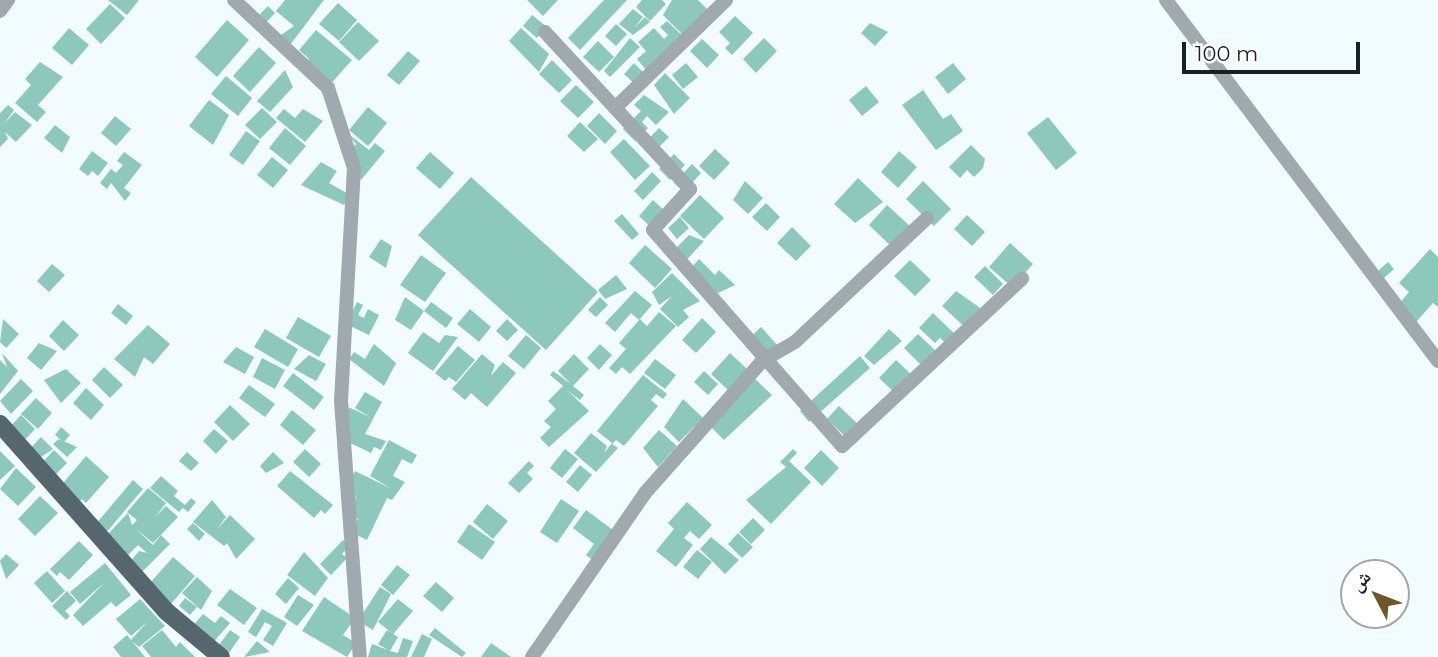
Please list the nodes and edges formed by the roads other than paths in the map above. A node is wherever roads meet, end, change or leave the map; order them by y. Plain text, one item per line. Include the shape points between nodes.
1 (8, 0) edge
2 (234, 0) edge
3 (726, 0) edge
4 (1166, 0) edge
5 (0, 12) edge
6 (545, 32) dead end
7 (615, 108) junction
8 (927, 218) dead end
9 (1023, 279) dead end
10 (762, 361) junction
11 (1438, 362) edge
12 (0, 424) edge
13 (211, 655) edge
14 (360, 657) edge
15 (532, 657) edge

1 - 5 street
2 - 14 street via 328,88 354,168 341,401
3 - 7 street
4 - 11 street
6 - 7 street
7 - 10 street via 690,189 653,230
8 - 10 street via 795,342
9 - 10 street via 842,446
10 - 15 street via 645,493
12 - 13 main road

